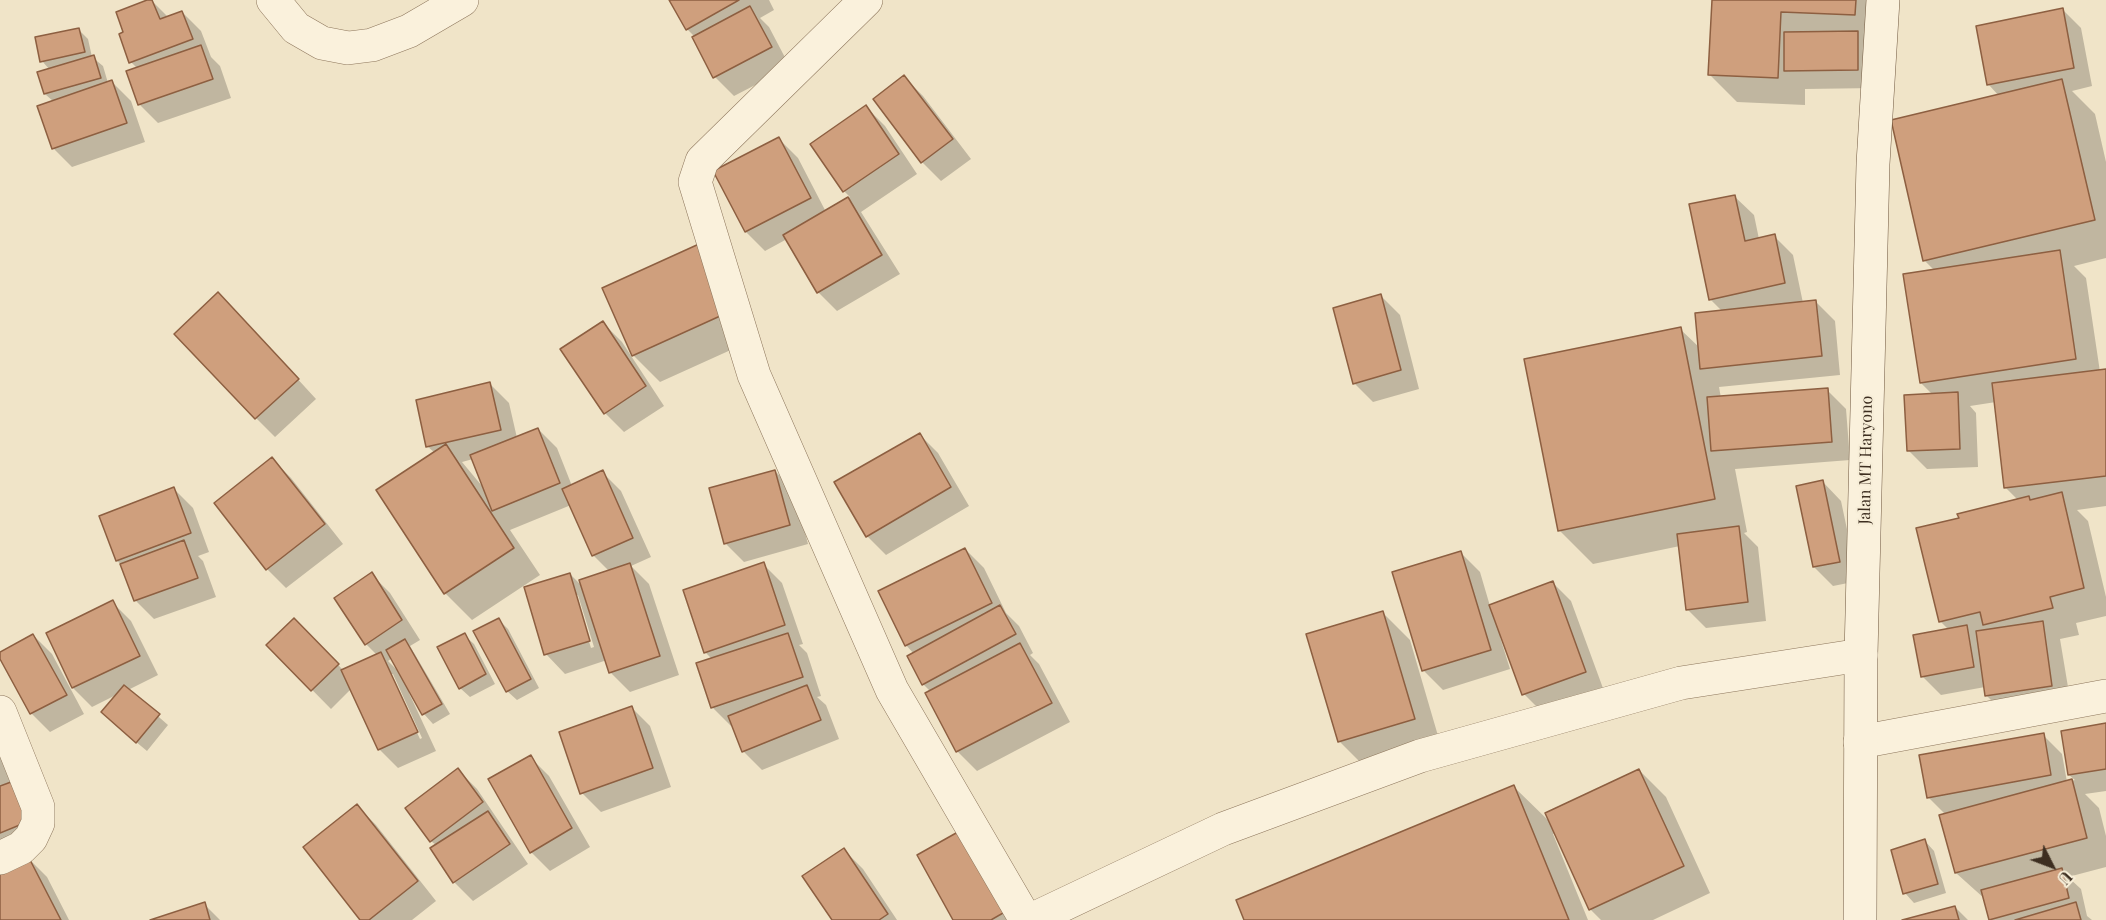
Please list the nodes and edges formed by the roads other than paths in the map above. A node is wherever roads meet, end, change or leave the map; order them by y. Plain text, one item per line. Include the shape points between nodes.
1 (273, 0) edge
2 (462, 0) edge
3 (866, 0) edge
4 (1883, 0) edge
5 (1861, 655) junction
6 (2106, 696) edge
7 (0, 712) edge
8 (1860, 742) junction
9 (0, 858) edge
10 (1028, 920) edge
11 (1860, 920) edge

1 - 2 street via 296,28 322,43 348,48 372,45 409,31
3 - 10 street via 702,161 695,182 754,375 892,690
4 - 5 street, Jalan MT Haryono via 1873,176
5 - 8 street, Jalan MT Haryono
5 - 10 street via 1681,683 1420,756 1223,829
6 - 8 street
7 - 9 street via 38,807 38,823 21,848
8 - 11 street, Jalan MT Haryono

